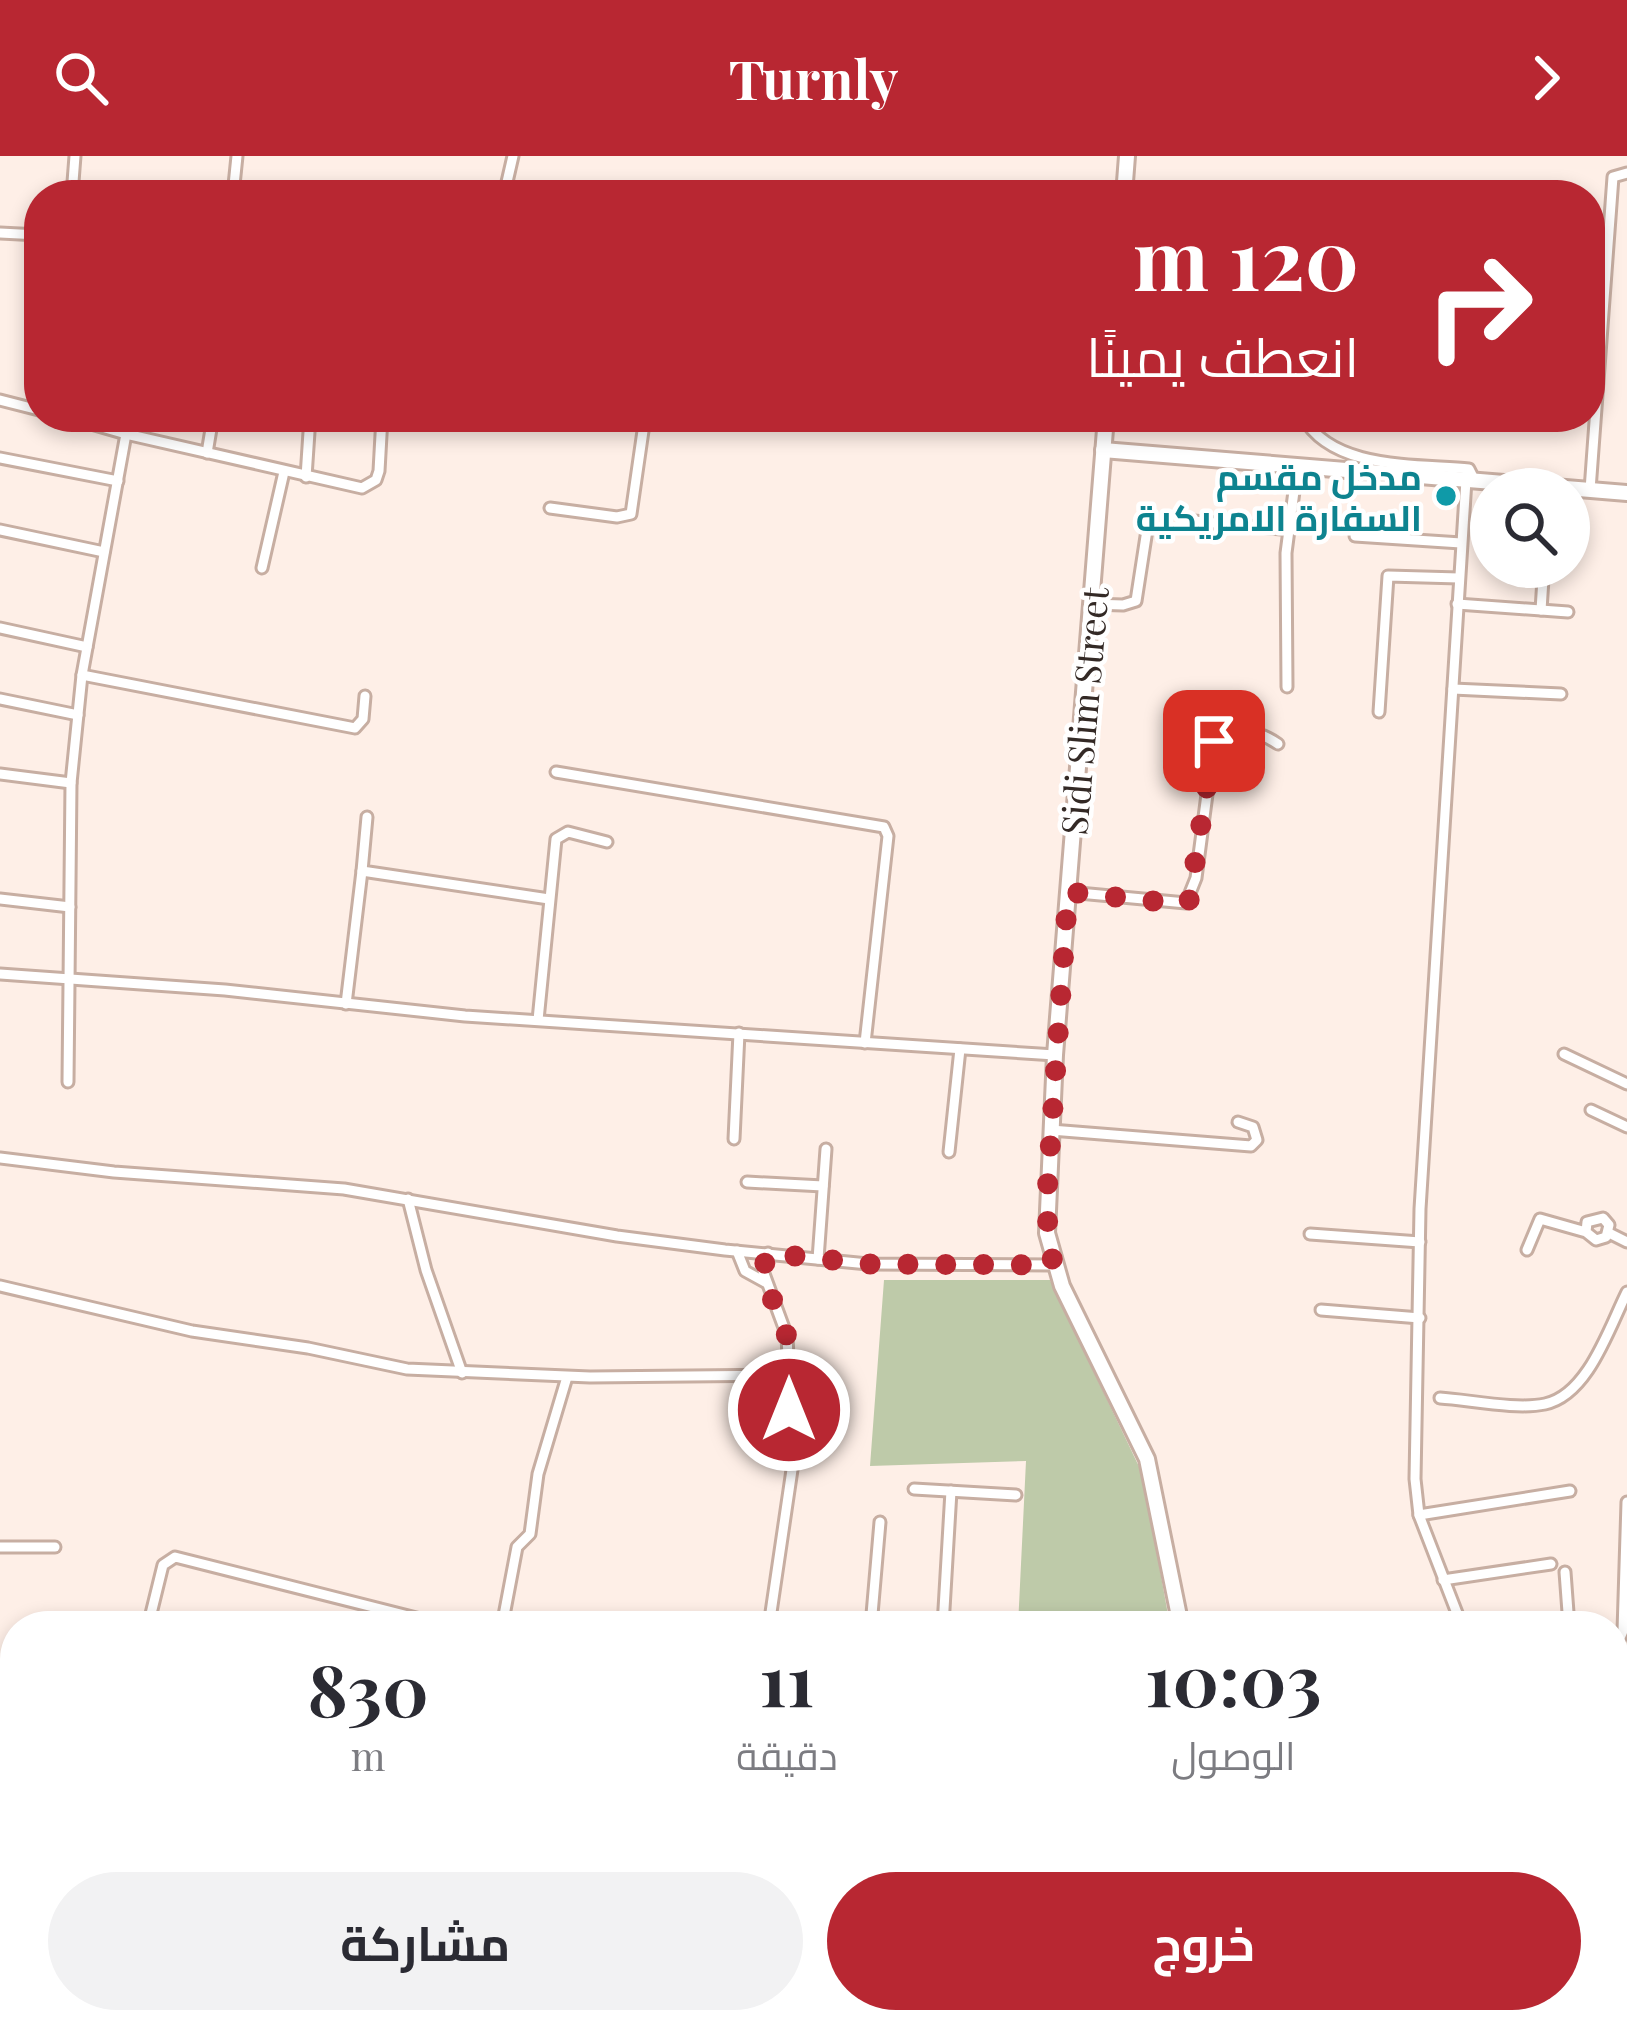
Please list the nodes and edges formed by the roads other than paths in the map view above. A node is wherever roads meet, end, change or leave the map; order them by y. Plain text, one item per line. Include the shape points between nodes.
1 (1627, 173) edge
2 (1605, 286) edge
3 (119, 432) edge
4 (210, 432) edge
5 (309, 432) edge
6 (381, 432) edge
7 (643, 432) edge
8 (1102, 432) edge
9 (1314, 432) edge
10 (1594, 432) edge
11 (126, 434) junction
12 (1103, 451) junction
13 (207, 453) junction
14 (0, 458) edge
15 (1298, 468) junction
16 (284, 472) junction
17 (306, 477) junction
18 (1470, 480) junction
19 (118, 481) junction
20 (1590, 490) joint
21 (1627, 494) edge
22 (550, 508) dead end
23 (1149, 517) dead end
24 (1194, 520) dead end
25 (0, 530) edge
26 (1291, 530) junction
27 (1355, 536) dead end
28 (1461, 543) junction
29 (104, 552) junction
30 (262, 568) dead end
31 (1459, 578) junction
32 (1543, 588) edge
33 (1091, 604) junction
34 (1457, 604) junction
35 (1541, 610) junction
36 (1568, 612) dead end
37 (0, 628) edge
38 (87, 647) junction
39 (82, 675) junction
40 (1287, 687) dead end
41 (1453, 689) junction
42 (1562, 694) dead end
43 (365, 696) dead end
44 (0, 699) edge
45 (1379, 712) dead end
46 (78, 715) junction
47 (1278, 744) dead end
48 (556, 772) dead end
49 (0, 774) edge
50 (71, 784) junction
51 (367, 817) dead end
52 (607, 842) dead end
53 (362, 871) junction
54 (1068, 892) junction
55 (0, 899) edge
56 (550, 899) junction
57 (70, 907) junction
58 (0, 974) edge
59 (70, 978) junction
60 (346, 1004) junction
61 (538, 1020) junction
62 (739, 1033) junction
63 (865, 1043) junction
64 (960, 1049) junction
65 (1564, 1054) dead end
66 (1055, 1055) junction
67 (68, 1082) dead end
68 (1627, 1084) edge
69 (1592, 1110) dead end
70 (1238, 1122) dead end
71 (1627, 1127) edge
72 (1052, 1130) junction
73 (734, 1139) dead end
74 (826, 1149) dead end
75 (949, 1152) dead end
76 (0, 1158) edge
77 (747, 1182) dead end
78 (823, 1186) junction
79 (407, 1199) junction
80 (1586, 1232) junction
81 (1609, 1233) junction
82 (1310, 1234) dead end
83 (1420, 1242) junction
84 (1627, 1242) edge
85 (1527, 1250) dead end
86 (737, 1251) junction
87 (768, 1253) junction
88 (818, 1259) junction
89 (1053, 1265) junction
90 (765, 1282) junction
91 (0, 1286) edge
92 (1627, 1292) edge
93 (1322, 1310) dead end
94 (1420, 1318) junction
95 (462, 1373) junction
96 (567, 1376) junction
97 (790, 1376) junction
98 (1440, 1398) dead end
99 (914, 1489) dead end
100 (951, 1491) junction
101 (1570, 1491) dead end
102 (1016, 1496) dead end
103 (1627, 1502) edge
104 (1419, 1515) junction
105 (880, 1522) dead end
106 (0, 1547) edge
107 (55, 1547) dead end
108 (1551, 1564) dead end
109 (1565, 1572) dead end
110 (1443, 1580) junction
111 (152, 1611) edge
112 (389, 1611) edge
113 (505, 1611) edge
114 (771, 1611) edge
115 (872, 1611) edge
116 (944, 1611) edge
117 (1178, 1611) edge
118 (1456, 1611) edge
119 (1568, 1611) edge
120 (1625, 1611) edge

1 - 2 street via 1613,177
3 - 11 street
4 - 13 street
5 - 17 street
6 - 17 street via 376,480 350,488
7 - 22 street via 631,514
8 - 12 main road, Sidi Slim Street
9 - 18 street via 1337,448 1388,462 1469,469
10 - 20 street
11 - 13 street
11 - 19 street
12 - 15 main road
12 - 33 main road, Sidi Slim Street
13 - 16 street
14 - 19 street
15 - 18 main road
15 - 26 street
16 - 17 street
16 - 30 street
18 - 28 street
19 - 29 street
20 - 21 main road
23 - 33 street via 1136,601
24 - 26 street
25 - 29 street
26 - 40 street
27 - 28 street
28 - 31 street
29 - 38 street
31 - 34 street
31 - 45 street via 1388,576
32 - 35 street
33 - 54 main road, Sidi Slim Street
34 - 35 street
34 - 41 street
35 - 36 street
37 - 38 street
38 - 39 street
39 - 43 street via 355,728
39 - 46 street
41 - 42 street
41 - 83 street
44 - 46 street
46 - 50 street
47 - 54 street via 1252,731 1214,741 1186,903
48 - 63 street via 888,830
49 - 50 street
50 - 57 street
51 - 53 street
52 - 56 street via 560,834
53 - 56 street
53 - 60 street
54 - 66 main road, Sidi Slim Street
55 - 57 street
56 - 61 street
57 - 59 street
58 - 59 street
59 - 60 street
59 - 67 street
60 - 61 street
61 - 62 street
62 - 63 street
62 - 73 street
63 - 64 street
64 - 66 street
64 - 75 street
65 - 68 street
66 - 72 main road, Sidi Slim Street
69 - 71 street
70 - 72 street via 1253,1127 1255,1144
72 - 89 main road, Sidi Slim Street via 1046,1208
74 - 78 street
76 - 79 street
77 - 78 street
78 - 88 street
79 - 86 street
79 - 95 street
80 - 81 street via 1596,1240
80 - 81 street via 1597,1216
80 - 85 street via 1540,1220
81 - 84 street
82 - 83 street
83 - 94 street
86 - 87 street
86 - 90 street via 745,1271
87 - 88 street
87 - 90 street
88 - 89 street
89 - 117 main road, Sidi Slim Street via 1147,1459
90 - 97 street via 783,1321
91 - 95 street via 192,1331
92 - 98 street via 1561,1399 1520,1405
93 - 94 street
94 - 104 street
95 - 96 street
96 - 97 street
96 - 113 street
97 - 114 street via 792,1485
99 - 100 street
100 - 102 street
100 - 116 street
101 - 104 street
103 - 120 street
104 - 110 street
105 - 115 street
106 - 107 street
108 - 110 street
109 - 119 street
110 - 118 street
111 - 112 street via 163,1565 176,1557

